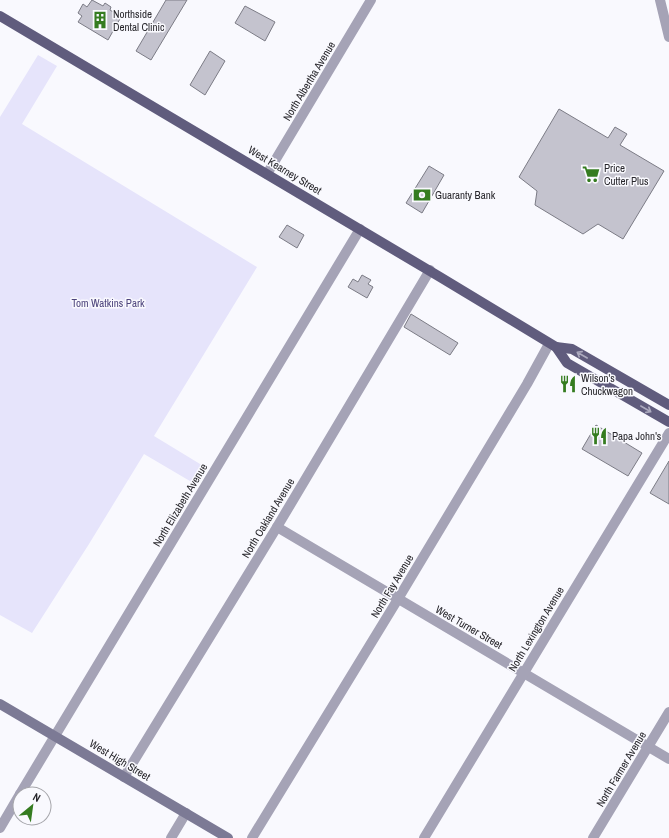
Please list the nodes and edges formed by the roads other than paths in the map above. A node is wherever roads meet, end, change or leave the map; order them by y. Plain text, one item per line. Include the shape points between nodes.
1 (370, 0) edge
2 (660, 0) edge
3 (0, 16) edge
4 (669, 37) edge
5 (267, 174) junction
6 (360, 229) junction
7 (430, 270) junction
8 (553, 346) junction
9 (669, 405) edge
10 (669, 422) edge
11 (669, 433) edge
12 (277, 527) junction
13 (398, 599) junction
14 (524, 673) junction
15 (0, 704) edge
16 (669, 712) edge
17 (55, 735) junction
18 (648, 746) junction
19 (669, 759) edge
20 (124, 777) junction
21 (25, 786) edge
22 (12, 808) edge
23 (186, 813) junction
24 (0, 828) edge
25 (172, 838) edge
26 (228, 838) edge
27 (252, 838) edge
28 (424, 838) edge
29 (593, 838) edge

1 - 5 street, North Albertha Avenue
2 - 4 street
3 - 5 main road, West Kearney Street
5 - 6 main road, West Kearney Street
6 - 7 main road, West Kearney Street
6 - 17 street, North Elizabeth Avenue
7 - 8 main road, West Kearney Street
7 - 12 street, North Oakland Avenue
9 -> 8 main road, West Kearney Street via 572,349
8 -> 10 main road, West Kearney Street via 568,363
8 - 13 street, North Fay Avenue via 527,384
11 - 14 street, North Lexington Avenue
12 - 13 street, West Turner Street
12 - 20 street, North Oakland Avenue
13 - 14 street, West Turner Street
13 - 27 street, North Fay Avenue
14 - 18 street, West Turner Street
14 - 28 street, North Lexington Avenue
15 - 17 street, West High Street
16 - 18 street, North Farmer Avenue
17 - 20 street, West High Street
17 - 21 street, North Elizabeth Avenue
18 - 19 street, West Turner Street
18 - 29 street, North Farmer Avenue
20 - 23 street, West High Street
22 - 24 street, North Elizabeth Avenue
23 - 25 street
23 - 26 street, West High Street

